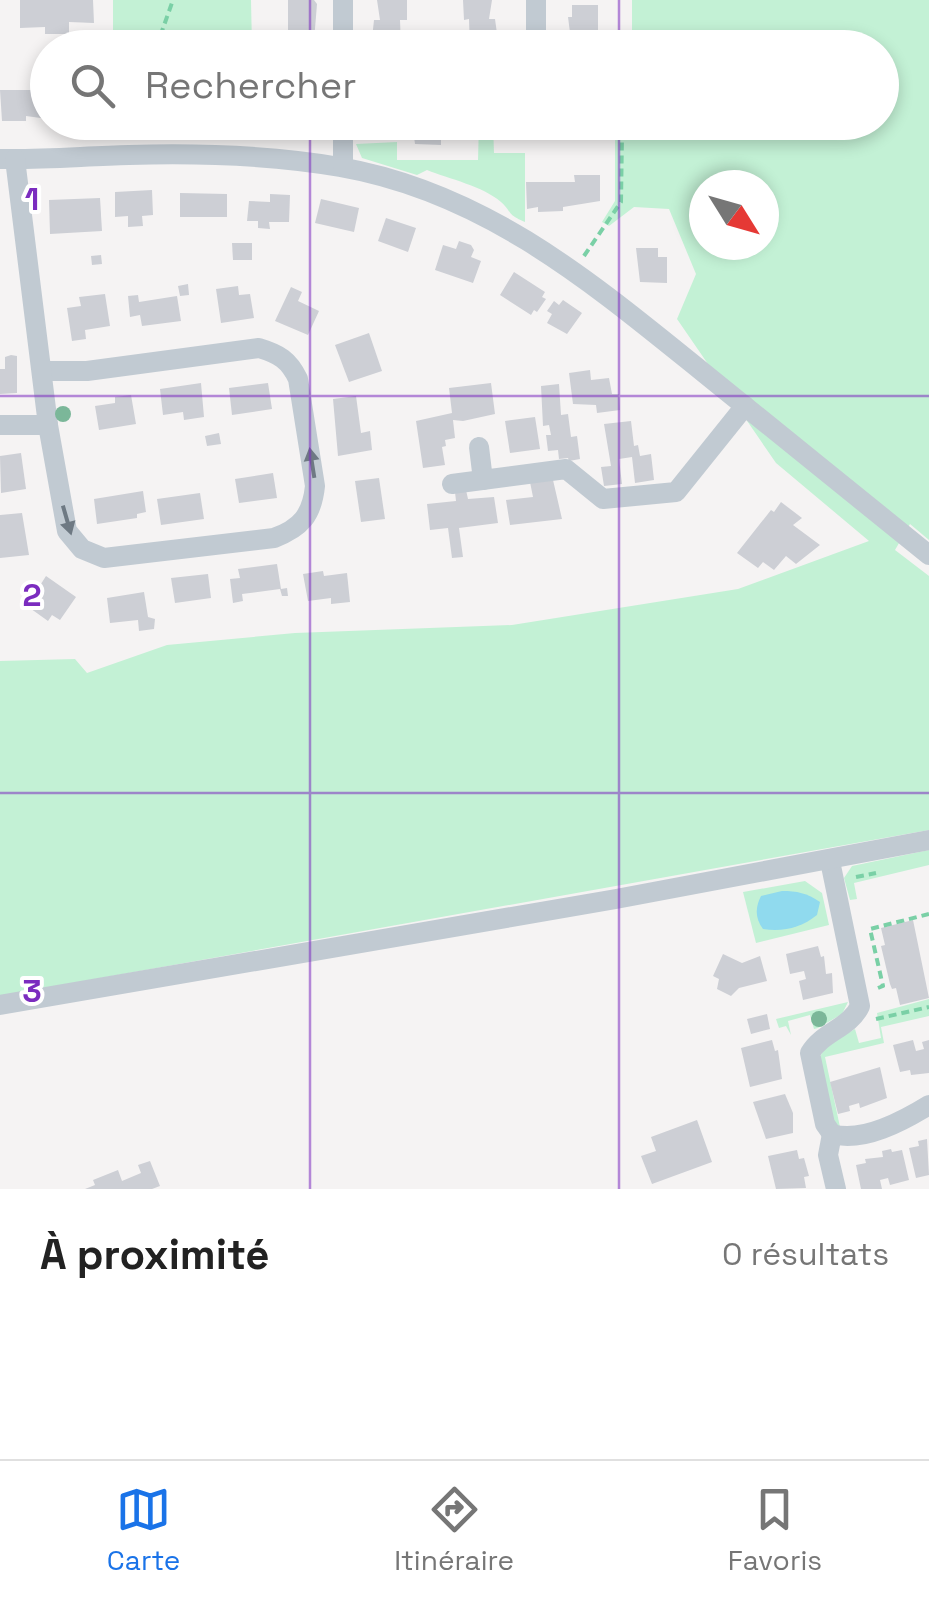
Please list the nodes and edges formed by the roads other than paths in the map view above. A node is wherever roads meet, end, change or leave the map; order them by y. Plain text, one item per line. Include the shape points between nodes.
1 (343, 0) edge
2 (536, 0) edge
3 (343, 30) edge
4 (536, 30) edge
5 (343, 140) edge
6 (8, 159) edge
7 (343, 167) junction
8 (42, 370) junction
9 (746, 406) junction
10 (0, 425) edge
11 (48, 425) junction
12 (479, 447) dead end
13 (483, 480) junction
14 (452, 484) dead end
15 (929, 555) edge
16 (929, 840) edge
17 (830, 861) junction
18 (0, 1005) edge
19 (929, 1105) edge
20 (832, 1134) junction
21 (836, 1189) edge

1 - 3 street
2 - 4 street
5 - 7 street
6 - 7 street via 229,155
6 - 8 street
7 - 9 street via 435,194 534,243
8 - 11 street
11 -> 8 street via 67,531 104,558 274,538 305,520 313,502 298,379 276,353 258,348 87,371
9 - 13 street via 676,492 604,499 566,469
9 - 15 street
10 - 11 street
12 - 13 street
13 - 14 street
16 - 17 street
17 - 18 street
17 - 20 street via 860,995 857,1014 810,1053
19 - 20 street via 898,1124
20 - 21 street via 828,1154

